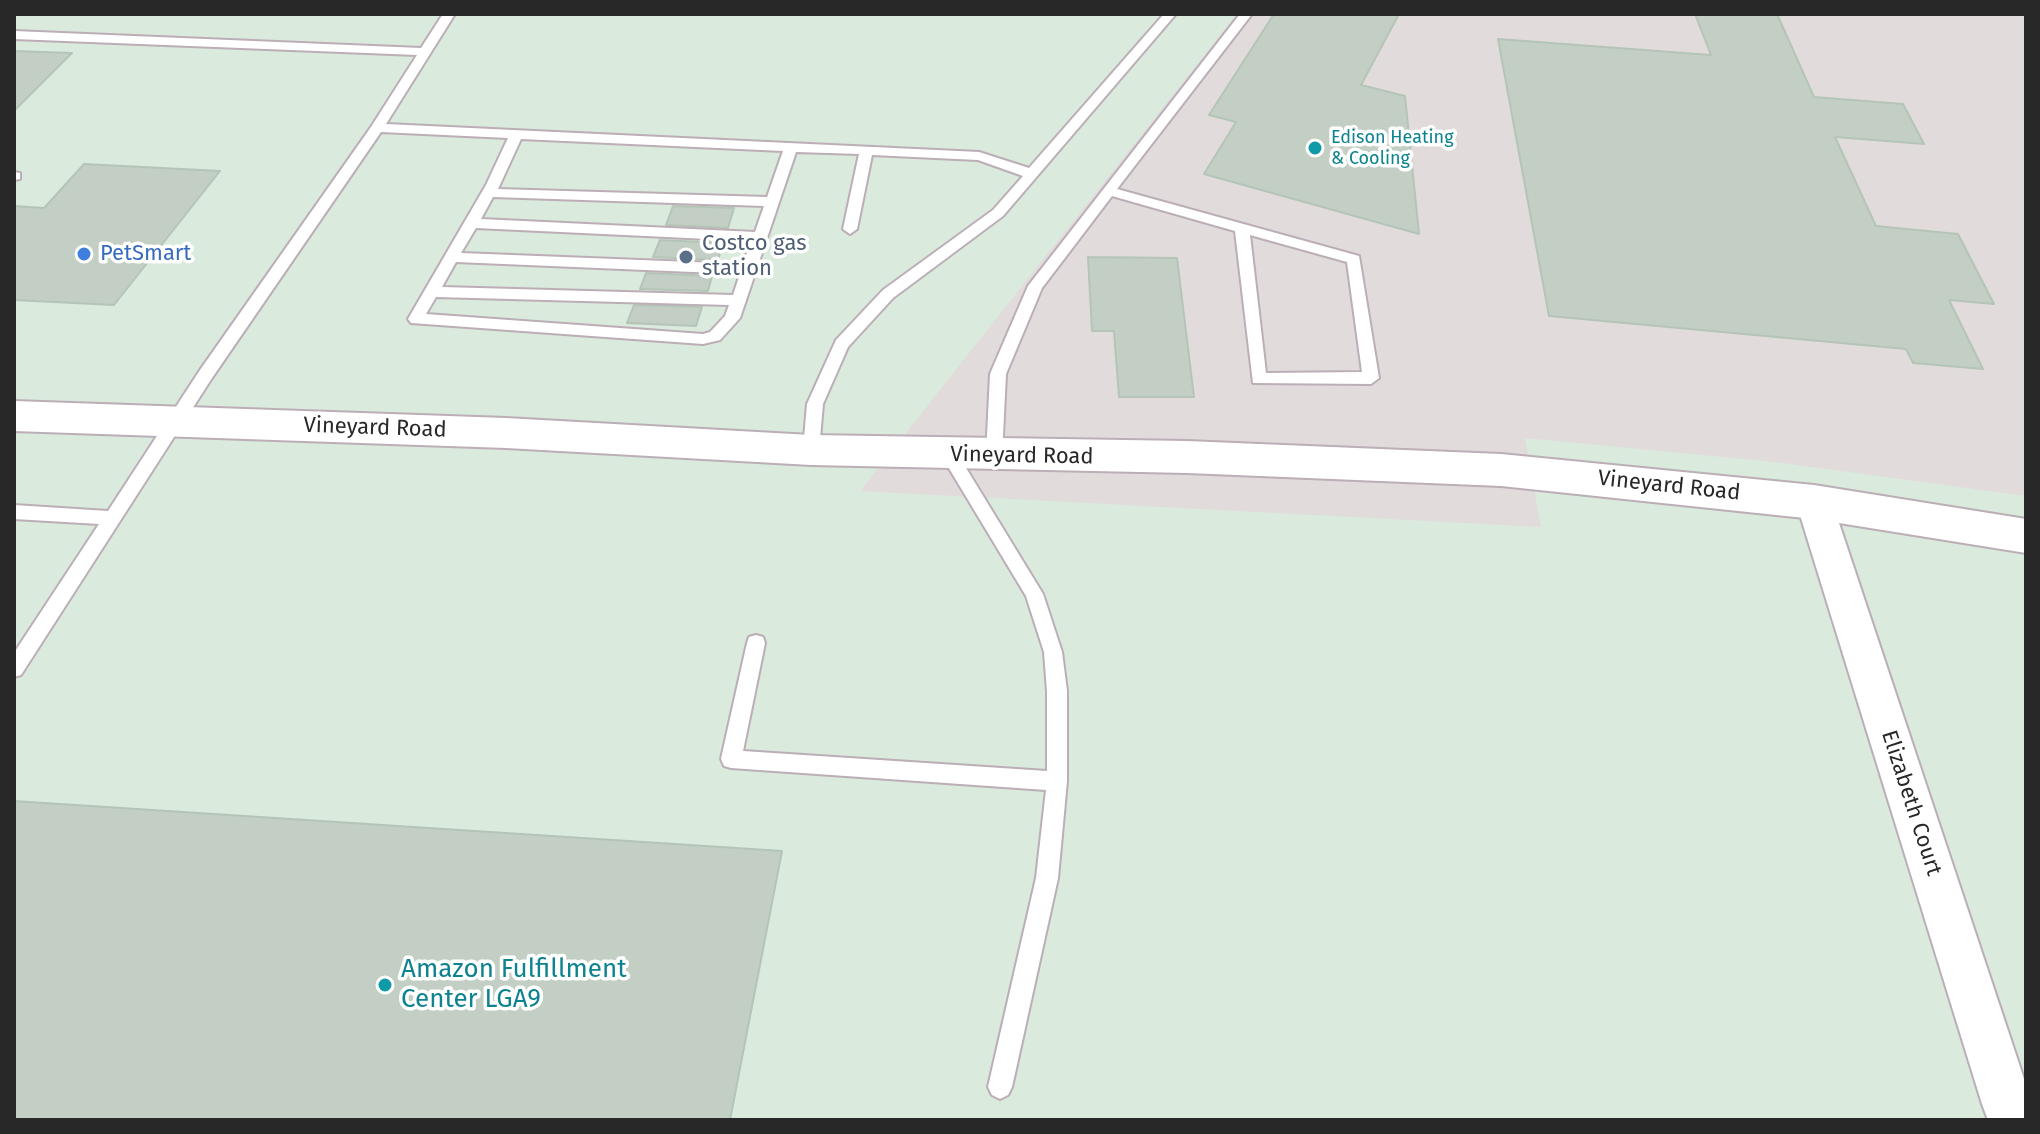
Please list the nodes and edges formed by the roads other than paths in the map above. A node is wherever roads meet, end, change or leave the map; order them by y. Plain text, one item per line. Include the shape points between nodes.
1 (449, 14) edge
2 (1170, 14) edge
3 (1246, 14) edge
4 (14, 35) edge
5 (425, 52) junction
6 (377, 128) junction
7 (516, 136) junction
8 (791, 148) junction
9 (866, 151) junction
10 (1032, 174) junction
11 (1108, 191) junction
12 (488, 193) junction
13 (772, 202) junction
14 (471, 223) junction
15 (1242, 228) junction
16 (850, 229) dead end
17 (760, 237) junction
18 (451, 257) junction
19 (749, 269) junction
20 (431, 292) junction
21 (738, 300) junction
22 (14, 416) edge
23 (176, 420) junction
24 (811, 450) junction
25 (949, 455) junction
26 (994, 456) junction
27 (1814, 502) junction
28 (14, 512) edge
29 (114, 518) junction
30 (2026, 536) edge
31 (756, 643) dead end
32 (14, 669) edge
33 (1057, 781) junction
34 (1000, 1087) dead end
35 (2007, 1104) dead end

1 - 5 lane
2 - 10 lane
3 - 11 lane
4 - 5 lane
5 - 6 lane
6 - 7 lane
6 - 23 lane
7 - 8 lane
7 - 12 lane
8 - 9 lane
8 - 13 lane
9 - 10 lane via 979,156
9 - 16 lane
10 - 24 lane via 998,213 888,294 841,344 815,404
11 - 15 lane
11 - 26 lane via 1035,286 998,374
12 - 13 lane
12 - 14 lane
13 - 17 lane
14 - 17 lane
14 - 18 lane
15 - 15 lane via 1354,259 1371,378 1259,379
17 - 19 lane
18 - 19 lane
18 - 20 lane
19 - 21 lane
20 - 21 lane
20 - 21 lane via 416,319 703,339 724,330
22 - 23 street, Vineyard Road
23 - 24 street, Vineyard Road
23 - 29 lane
24 - 25 street, Vineyard Road
25 - 26 street, Vineyard Road
25 - 33 lane via 1019,566 1046,622 1057,691
26 - 27 street, Vineyard Road via 1187,457 1501,470
27 - 30 street, Vineyard Road
27 - 35 street, Elizabeth Court
28 - 29 lane
29 - 32 lane
31 - 33 lane via 731,759
33 - 34 lane via 1047,878

